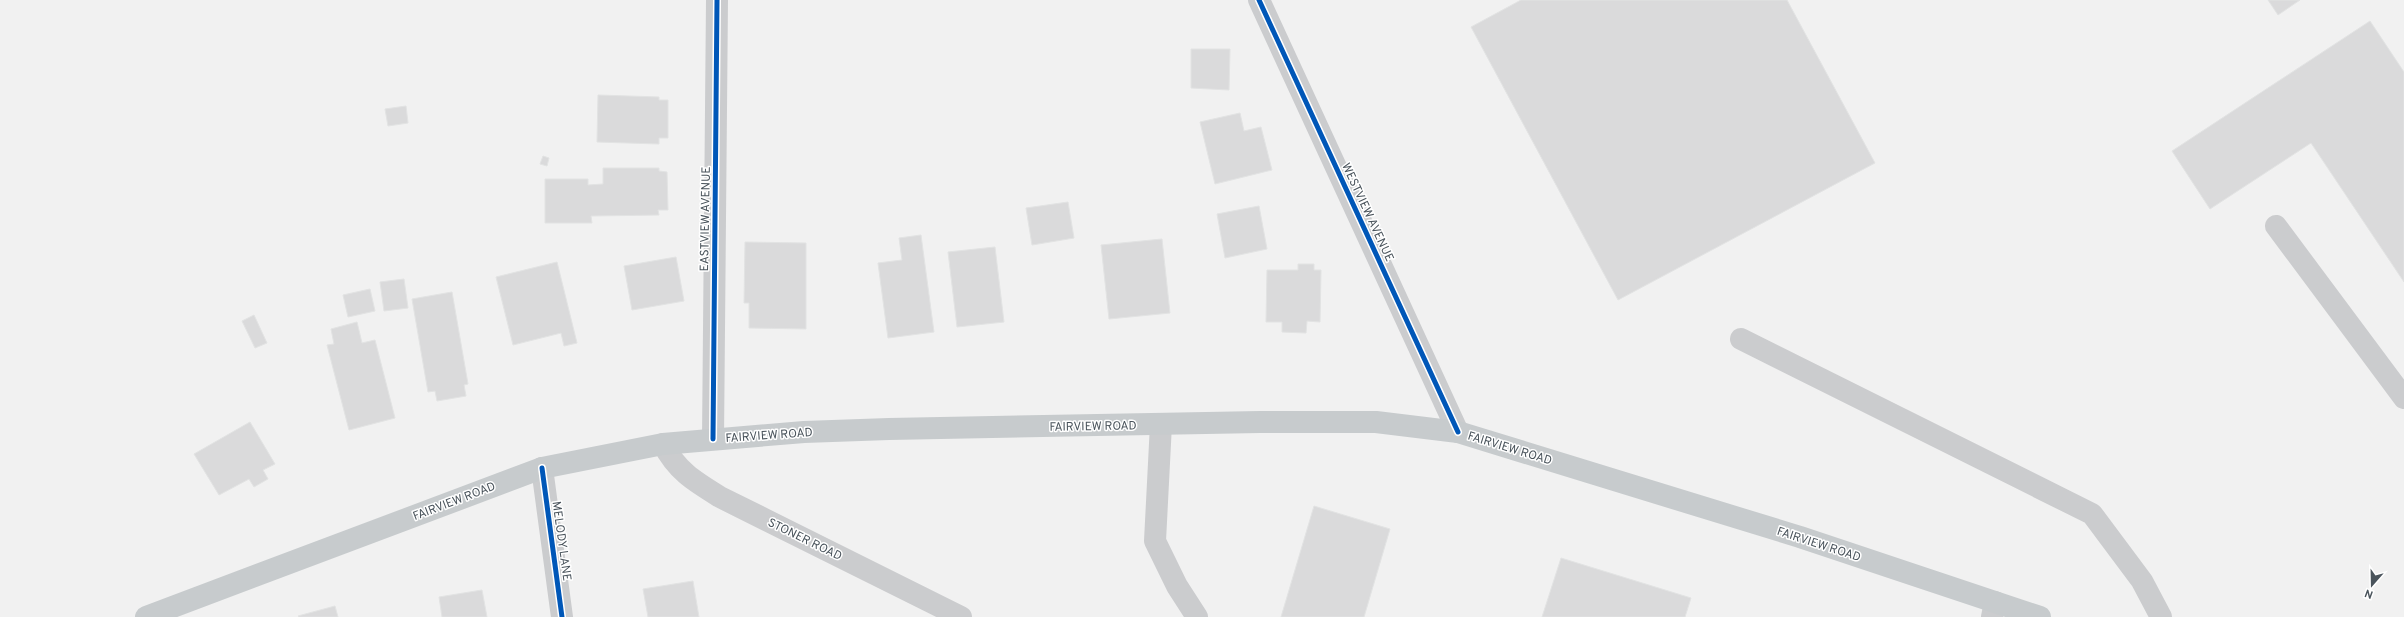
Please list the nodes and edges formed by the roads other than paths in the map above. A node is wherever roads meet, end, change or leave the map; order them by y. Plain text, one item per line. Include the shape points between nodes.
1 (717, 0) edge
2 (1259, 0) edge
3 (2276, 226) dead end
4 (1741, 339) dead end
5 (2404, 398) edge
6 (1161, 424) junction
7 (1458, 432) junction
8 (713, 439) junction
9 (664, 444) junction
10 (542, 468) junction
11 (1993, 609) edge
12 (146, 617) edge
13 (562, 617) edge
14 (961, 617) edge
15 (1197, 617) edge
16 (2040, 617) edge
17 (2161, 617) edge

1 - 8 street, EASTVIEW AVENUE
2 - 7 street, WESTVIEW AVENUE
3 - 5 street
4 - 17 street via 2092,514 2142,581
6 - 7 main road, FAIRVIEW ROAD via 1376,422
6 - 8 main road, FAIRVIEW ROAD via 889,429
6 - 15 street via 1155,541 1177,586
7 - 11 main road, FAIRVIEW ROAD via 1800,537
8 - 9 main road, FAIRVIEW ROAD
9 - 10 main road, FAIRVIEW ROAD
9 - 14 street, STONER ROAD via 672,462 696,482 720,497
10 - 12 main road, FAIRVIEW ROAD
10 - 13 street, MELODY LANE
11 - 16 main road, FAIRVIEW ROAD

